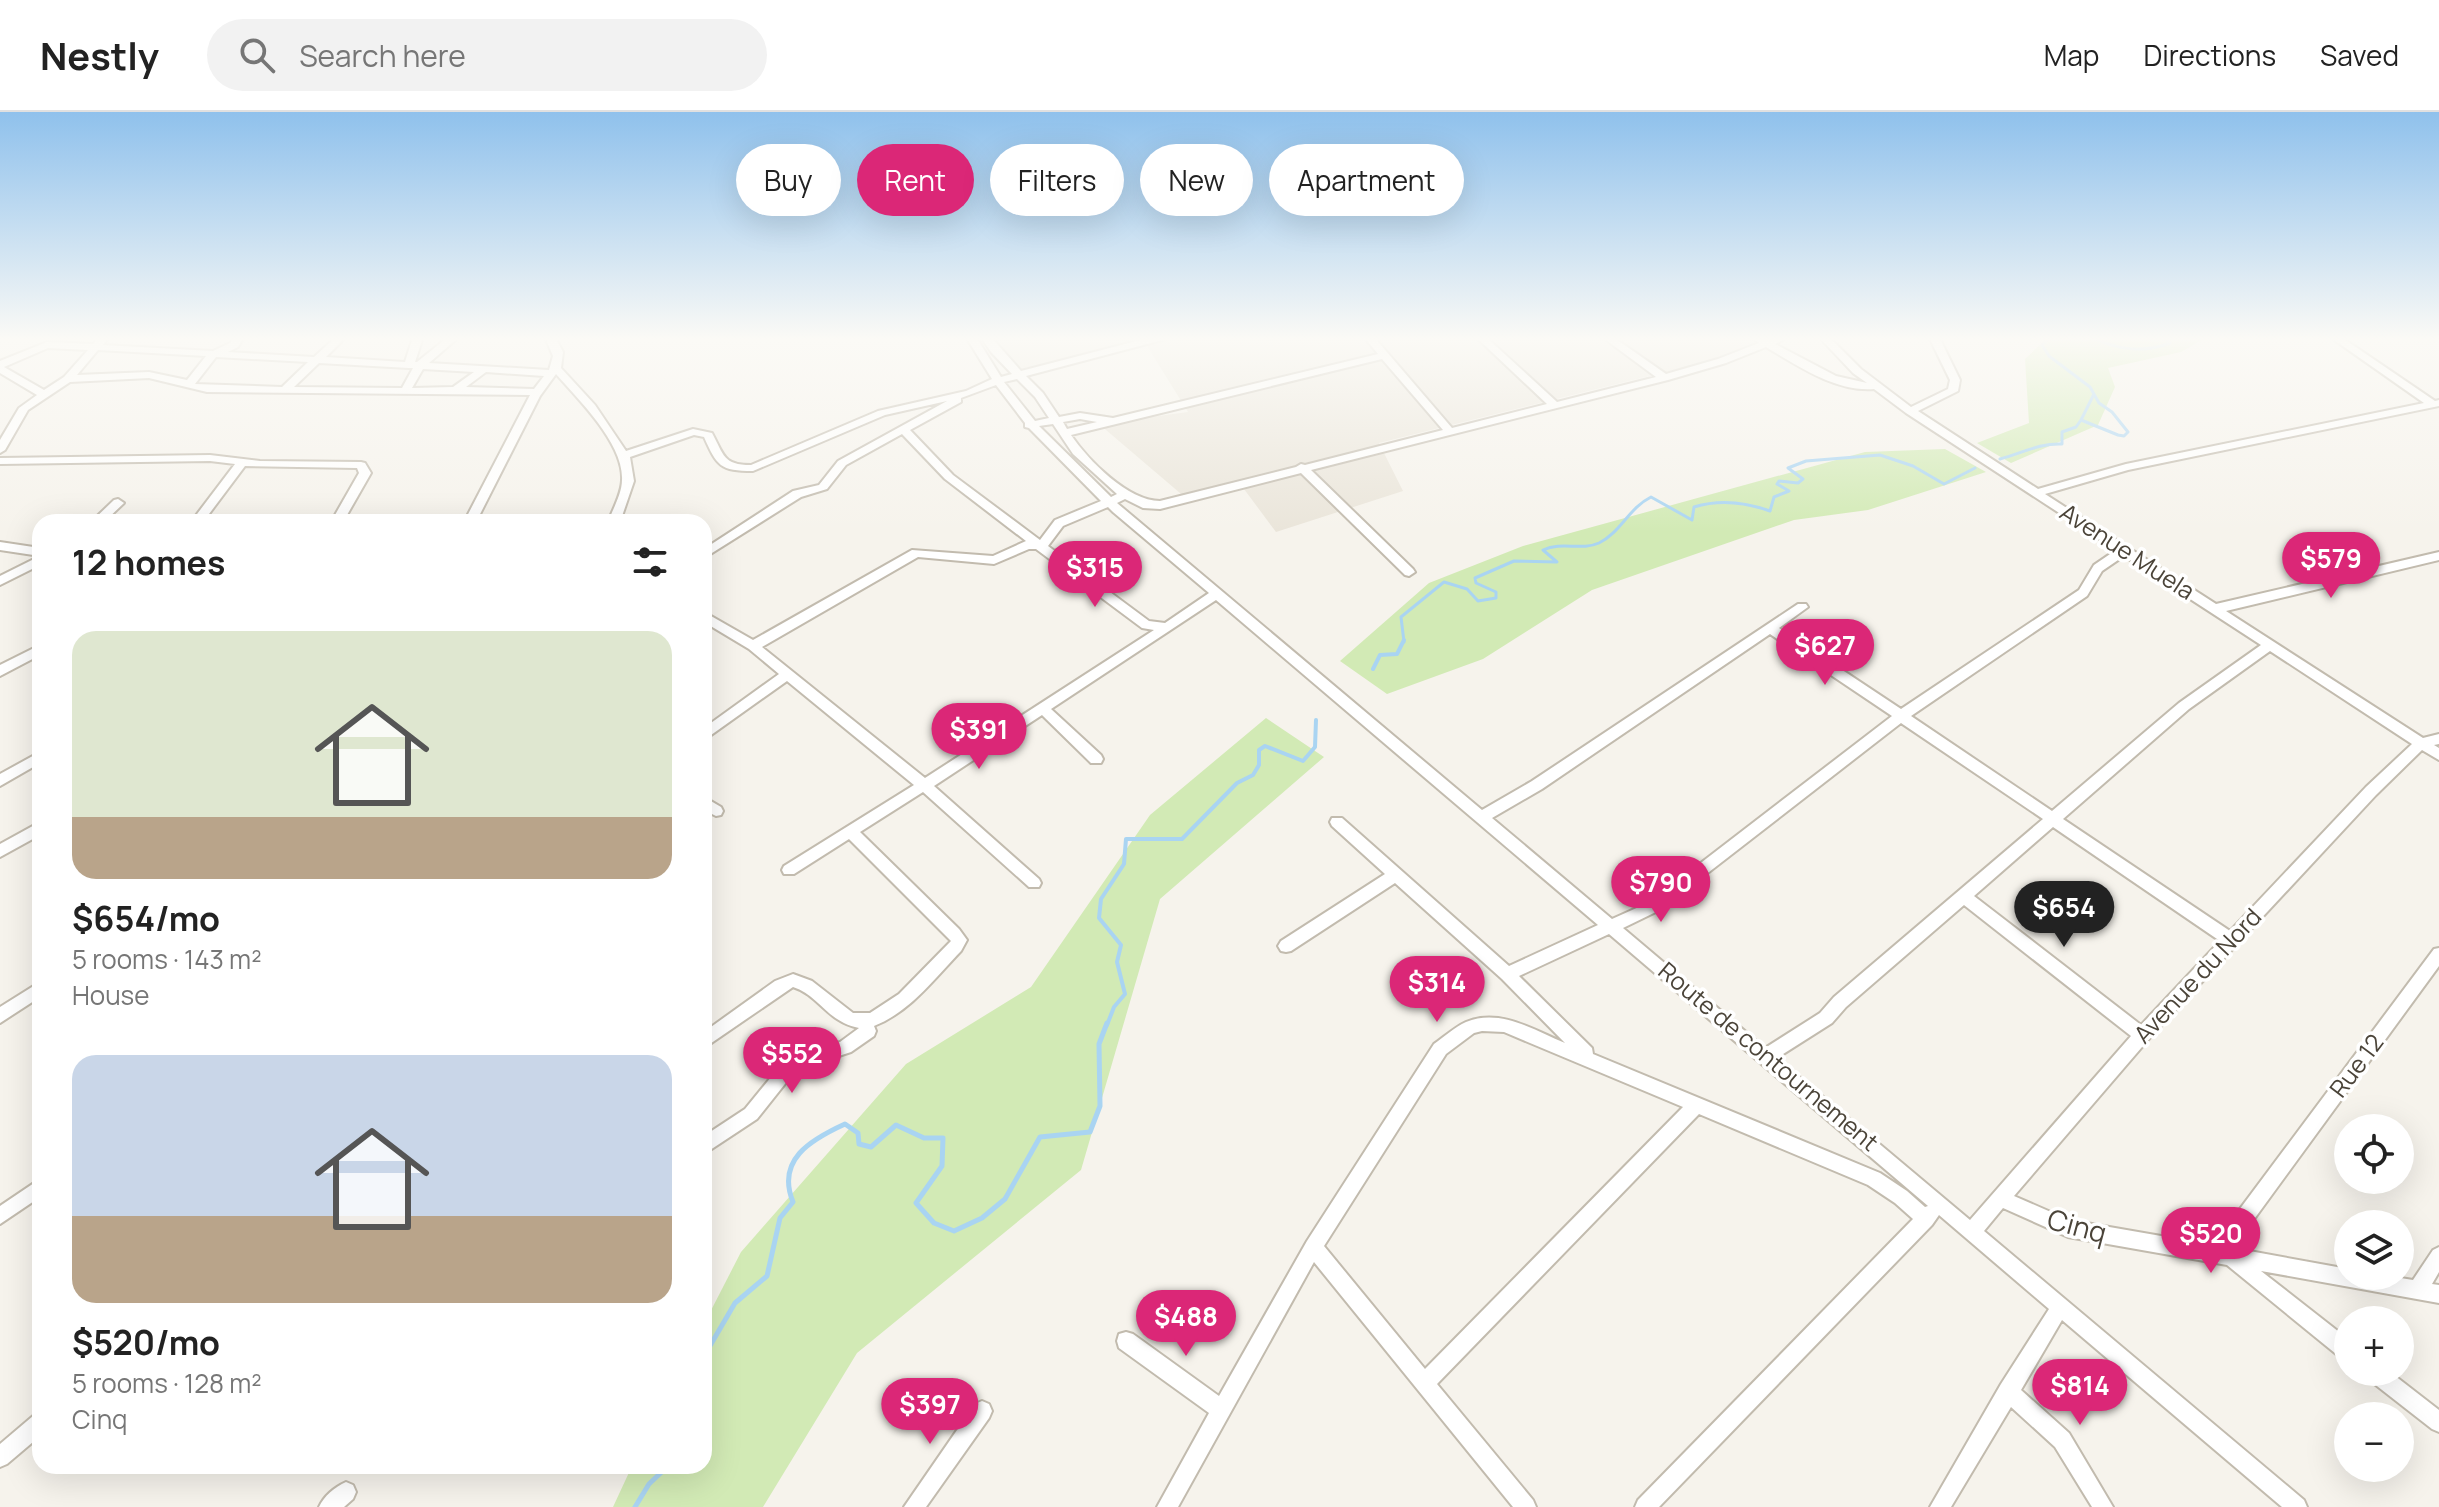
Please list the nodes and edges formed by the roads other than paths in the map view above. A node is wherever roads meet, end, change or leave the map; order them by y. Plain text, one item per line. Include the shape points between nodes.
1 (34, 402) edge
2 (532, 402) edge
3 (586, 402) edge
4 (929, 402) edge
5 (952, 402) edge
6 (1012, 402) edge
7 (1044, 402) edge
8 (1196, 402) edge
9 (1425, 402) edge
10 (1561, 402) edge
11 (1898, 402) edge
12 (1929, 402) edge
13 (1553, 404) joint
14 (2436, 404) edge
15 (1910, 411) junction
16 (1056, 418) junction
17 (1116, 422) junction
18 (1029, 425) junction
19 (903, 429) junction
20 (1449, 431) junction
21 (1065, 433) junction
22 (0, 450) edge
23 (624, 455) junction
24 (0, 461) edge
25 (242, 462) junction
26 (1301, 467) junction
27 (2036, 493) junction
28 (1125, 495) junction
29 (1109, 501) junction
30 (118, 503) dead end
31 (106, 514) edge
32 (203, 514) edge
33 (342, 514) edge
34 (474, 514) edge
35 (617, 514) edge
36 (1042, 545) junction
37 (0, 546) edge
38 (712, 549) edge
39 (2124, 550) junction
40 (32, 551) edge
41 (2439, 556) edge
42 (32, 564) edge
43 (1409, 572) dead end
44 (0, 581) edge
45 (1216, 594) junction
46 (1802, 607) dead end
47 (2215, 609) junction
48 (712, 621) edge
49 (1167, 628) junction
50 (1770, 628) junction
51 (2270, 645) junction
52 (753, 646) junction
53 (32, 653) edge
54 (0, 671) edge
55 (787, 674) junction
56 (1043, 709) junction
57 (1901, 716) junction
58 (712, 729) edge
59 (2439, 739) edge
60 (2421, 743) junction
61 (2439, 755) edge
62 (1096, 759) dead end
63 (32, 762) edge
64 (0, 781) edge
65 (924, 785) junction
66 (1483, 816) junction
67 (2051, 817) junction
68 (1337, 822) dead end
69 (850, 831) junction
70 (32, 833) edge
71 (0, 851) edge
72 (789, 870) dead end
73 (1394, 876) junction
74 (1034, 883) dead end
75 (1962, 895) junction
76 (1612, 926) junction
77 (2232, 941) junction
78 (1286, 946) dead end
79 (2439, 954) edge
80 (1507, 974) junction
81 (32, 994) edge
82 (0, 1016) edge
83 (868, 1031) dead end
84 (712, 1035) edge
85 (2142, 1035) junction
86 (1766, 1056) junction
87 (1592, 1059) junction
88 (1696, 1105) junction
89 (712, 1141) edge
90 (32, 1193) edge
91 (2001, 1199) junction
92 (1940, 1204) junction
93 (0, 1216) edge
94 (1926, 1219) junction
95 (1972, 1231) junction
96 (1313, 1247) junction
97 (2224, 1256) junction
98 (2439, 1256) edge
99 (2417, 1290) junction
100 (2439, 1294) edge
101 (2060, 1307) junction
102 (2334, 1340) edge
103 (1126, 1341) dead end
104 (1425, 1383) junction
105 (2393, 1386) edge
106 (2008, 1391) junction
107 (1222, 1410) junction
108 (982, 1411) dead end
109 (2439, 1422) edge
110 (32, 1430) edge
111 (0, 1457) edge
112 (346, 1492) dead end
113 (329, 1507) edge
114 (914, 1507) edge
115 (1167, 1507) edge
116 (1526, 1507) edge
117 (1645, 1507) edge
118 (1940, 1507) edge
119 (2103, 1507) edge
120 (2297, 1507) edge

1 - 22 street via 24,408
2 - 34 street
3 - 23 street
4 - 23 street via 882,413 753,468 735,468 720,460 708,435 693,432
5 - 19 street
6 - 18 street, Route de contournement
7 - 16 street
8 - 17 street
9 - 20 street
10 - 13 street
11 - 15 street, Avenue Muela
12 - 15 street
13 - 20 street
14 - 27 street via 2126,467
15 - 27 street, Avenue Muela
16 - 17 street via 1089,416
16 - 18 street
16 - 21 street
17 - 21 street
18 - 29 street, Route de contournement
19 - 36 street via 949,477
19 - 38 street via 842,463 823,487 797,494
20 - 26 street
21 - 28 street via 1077,452
23 - 35 street via 628,481
24 - 25 street
25 - 32 street
25 - 33 street via 361,465 365,473
26 - 28 street via 1160,505
26 - 43 street
27 - 39 street, Avenue Muela
28 - 29 street
29 - 36 street via 1059,523
29 - 45 street, Route de contournement
30 - 31 street
36 - 49 street via 1146,625
36 - 52 street via 1022,547 994,560 916,553
37 - 40 street
39 - 47 street, Avenue Muela
39 - 57 street via 2098,568 2083,593
41 - 47 street
42 - 44 street
45 - 49 street
45 - 66 street, Route de contournement
46 - 50 street
47 - 51 street, Avenue Muela
48 - 52 street
49 - 56 street
50 - 57 street
50 - 66 street
51 - 60 street, Avenue Muela
51 - 67 street via 2199,694
52 - 55 street
53 - 54 street
55 - 58 street
55 - 65 street
56 - 62 street
56 - 65 street
57 - 67 street
57 - 76 street via 1655,906
59 - 60 street
60 - 61 street, Avenue Muela
60 - 77 street, Avenue du Nord
63 - 64 street
65 - 69 street
65 - 74 street
66 - 76 street, Route de contournement
67 - 75 street
67 - 77 street
68 - 73 street
69 - 72 street
69 - 84 street via 954,933 956,946 875,1020 861,1023 828,1008 799,981 792,981
70 - 71 street
73 - 78 street
73 - 80 street
75 - 85 street
75 - 86 street via 1826,1018
76 - 80 street
76 - 86 street, Route de contournement
77 - 85 street, Avenue du Nord
79 - 97 street, Rue 12
80 - 87 street
81 - 82 street
83 - 89 street via 845,1047 791,1065 751,1114
85 - 91 street, Avenue du Nord
86 - 92 street, Route de contournement
87 - 88 street
87 - 96 street via 1505,1025 1482,1024 1457,1034 1440,1049
88 - 94 street via 1874,1179
88 - 104 street
90 - 93 street
91 - 95 street, Avenue du Nord
91 - 97 street, Cinq via 2068,1228
92 - 94 street
92 - 95 street, Route de contournement
94 - 117 street
95 - 101 street, Route de contournement
96 - 104 street
96 - 107 street
97 - 99 street, Cinq
97 - 102 street
98 - 99 street
99 - 100 street, Cinq
101 - 106 street
101 - 120 street, Route de contournement
103 - 107 street
104 - 116 street
105 - 109 street
106 - 118 street
106 - 119 street via 2062,1440
107 - 115 street
108 - 114 street
110 - 111 street
112 - 113 street

